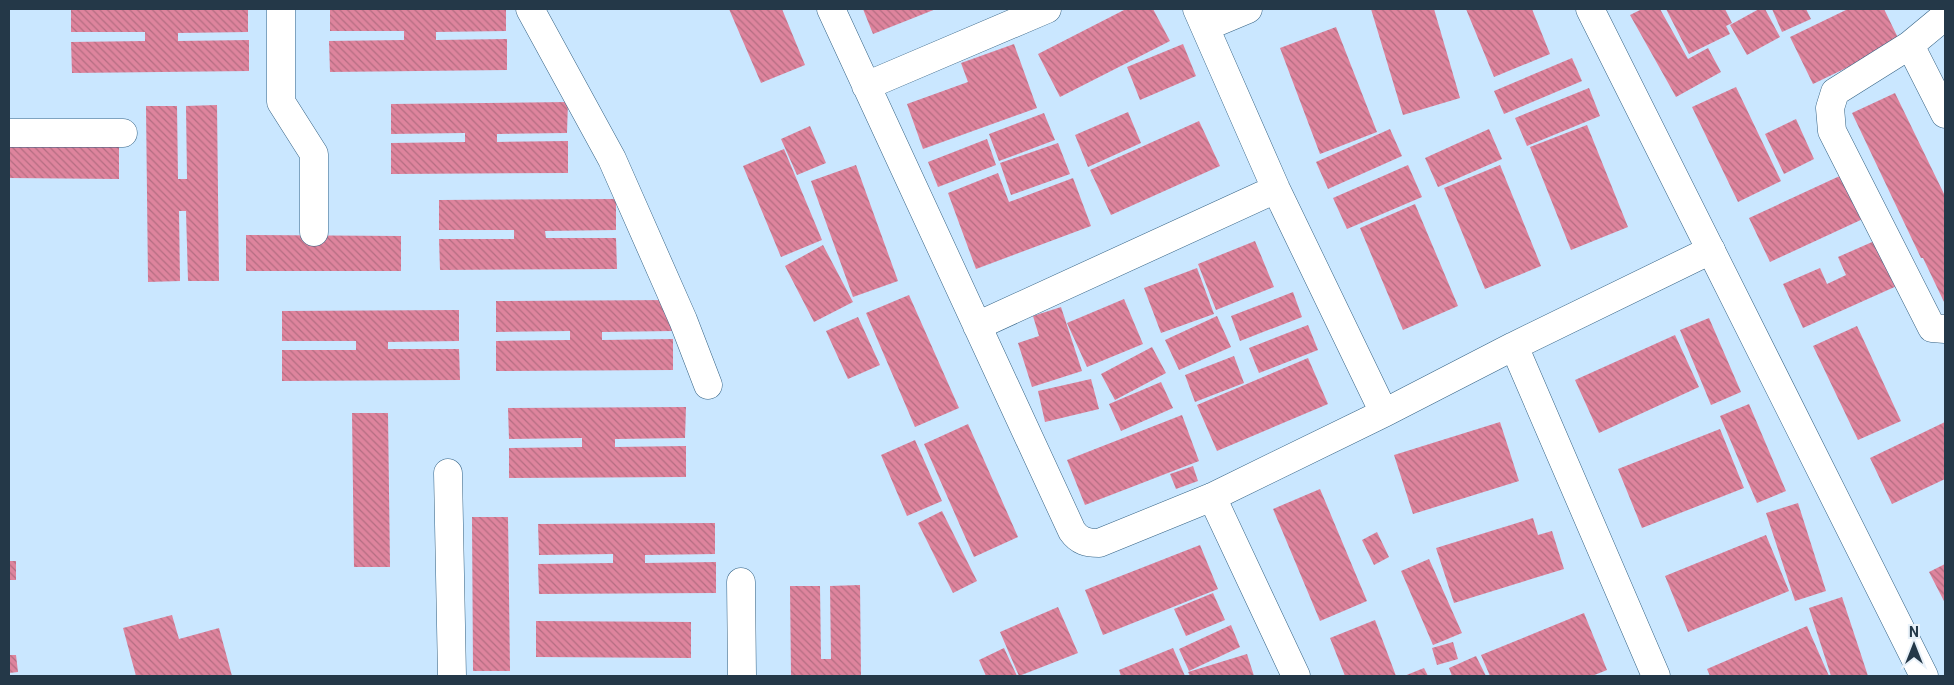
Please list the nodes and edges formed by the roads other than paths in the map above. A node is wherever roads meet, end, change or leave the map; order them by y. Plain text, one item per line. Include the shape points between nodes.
1 (282, 9) edge
2 (530, 9) edge
3 (831, 9) edge
4 (1047, 9) edge
5 (1248, 9) edge
6 (1590, 9) edge
7 (1945, 16) edge
8 (1201, 18) edge
9 (1910, 45) junction
10 (866, 86) junction
11 (1945, 114) edge
12 (9, 133) edge
13 (123, 133) dead end
14 (1276, 189) junction
15 (314, 232) dead end
16 (1712, 250) junction
17 (977, 326) junction
18 (1945, 330) edge
19 (1514, 346) junction
20 (708, 385) dead end
21 (1384, 413) junction
22 (448, 473) dead end
23 (1212, 497) junction
24 (741, 582) dead end
25 (452, 676) edge
26 (742, 676) edge
27 (1296, 676) edge
28 (1656, 676) edge
29 (1924, 676) edge

1 - 15 street via 282,102 314,154
2 - 20 street via 612,159
3 - 10 street
4 - 10 street
5 - 8 street
6 - 16 street
7 - 9 street
8 - 14 street
9 - 11 street
9 - 18 street via 1835,92 1830,108 1832,131 1932,328
10 - 17 street
12 - 13 street
14 - 17 street
14 - 21 street
16 - 19 street
16 - 29 street
17 - 23 street via 1077,537 1099,543
19 - 21 street
19 - 28 street
21 - 23 street
22 - 25 street
23 - 27 street
24 - 26 street

